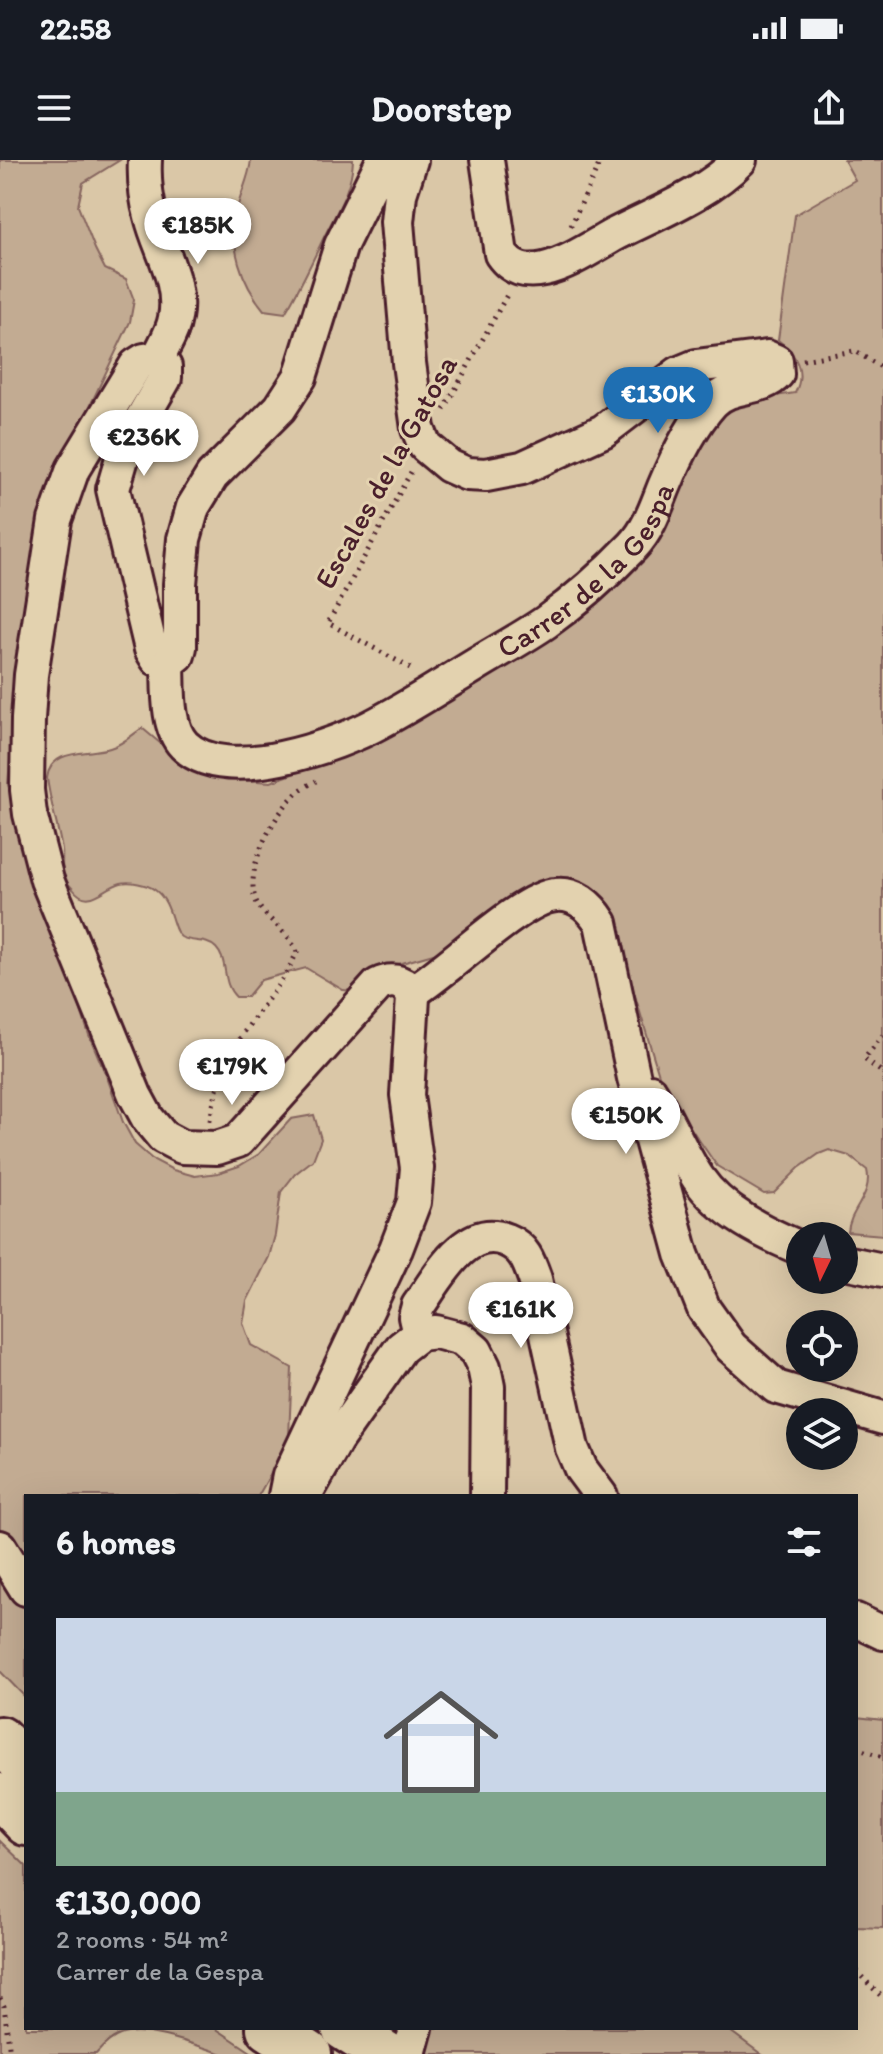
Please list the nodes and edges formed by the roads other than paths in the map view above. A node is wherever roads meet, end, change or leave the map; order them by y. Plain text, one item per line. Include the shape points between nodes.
1 (145, 160) edge
2 (383, 160) edge
3 (411, 160) edge
4 (487, 160) edge
5 (740, 160) edge
6 (158, 358) junction
7 (168, 663) junction
8 (411, 993) junction
9 (634, 1078) junction
10 (786, 1241) edge
11 (858, 1265) edge
12 (883, 1270) edge
13 (419, 1334) junction
14 (883, 1418) edge
15 (285, 1494) edge
16 (306, 1494) edge
17 (487, 1494) edge
18 (600, 1494) edge
19 (0, 1547) edge
20 (24, 1586) edge
21 (858, 1621) edge
22 (883, 1633) edge
23 (0, 1739) edge
24 (24, 1765) edge
25 (0, 1796) edge
26 (24, 1821) edge
27 (272, 2030) edge
28 (412, 2030) edge
29 (382, 2044) edge
30 (309, 2054) edge

1 - 6 street via 151,216 177,297 172,329
2 - 7 street via 341,245 295,386 212,476 193,507 184,539 180,647
3 - 7 street, Carrer de la Gespa via 397,208 398,249 418,429 425,446 449,466 486,475 530,465 603,431 679,373 696,366 762,356 778,365 774,378 727,391 705,411 635,544 574,600 378,724 269,760 208,759 180,739 169,695
4 - 5 street via 501,254 520,271 553,267 718,179
6 - 7 street via 165,378 125,448 113,489 151,649
6 - 8 street via 136,365 73,469 53,532 28,719 27,790 47,880 135,1095 163,1137 182,1147 227,1147 238,1141 378,985 396,981
8 - 9 street via 519,910 544,897 569,896 589,906 601,923
8 - 15 street via 407,1095 417,1168 414,1202
9 - 10 street via 651,1091 691,1167 711,1193
9 - 14 street via 682,1254 716,1329 776,1387
11 - 12 street
13 - 16 street via 401,1348 337,1439
13 - 17 street via 454,1335 481,1359 488,1387
13 - 18 street via 418,1306 461,1250 489,1237 518,1247 535,1279 572,1448
19 - 20 street
21 - 22 street
23 - 24 highway
25 - 26 highway
27 - 30 highway
28 - 29 street

